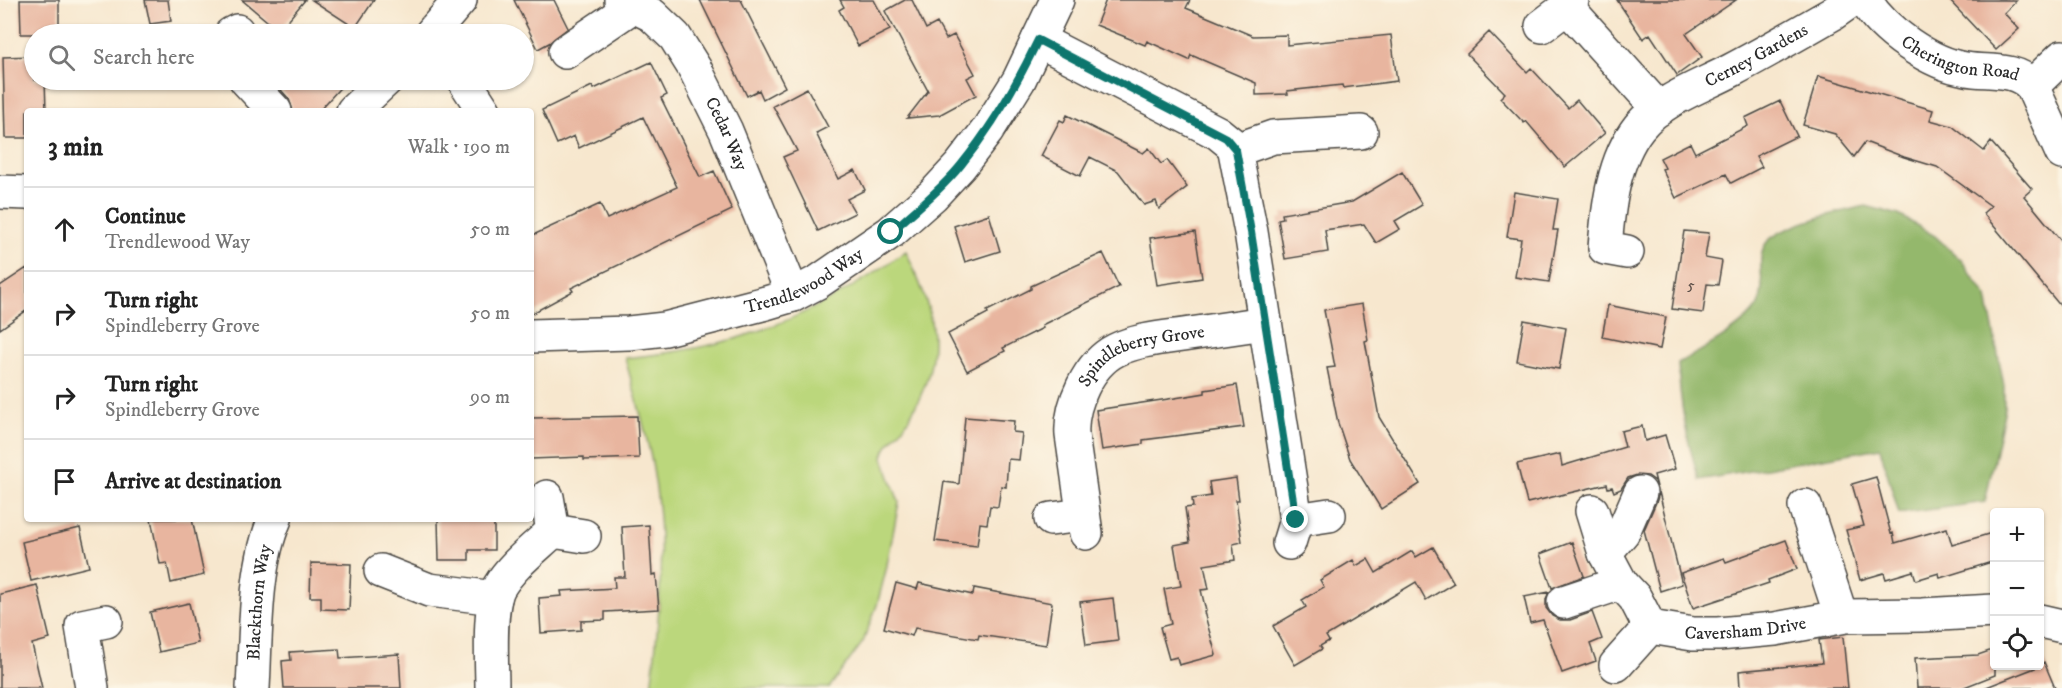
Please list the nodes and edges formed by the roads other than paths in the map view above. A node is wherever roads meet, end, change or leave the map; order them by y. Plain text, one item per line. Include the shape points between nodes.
1 (460, 0) edge
2 (1057, 0) edge
3 (1852, 0) edge
4 (1865, 0) edge
5 (642, 5) edge
6 (1561, 11) edge
7 (440, 24) edge
8 (1038, 40) junction
9 (565, 52) dead end
10 (2062, 57) edge
11 (2032, 86) junction
12 (255, 90) edge
13 (375, 90) edge
14 (470, 90) edge
15 (272, 108) edge
16 (356, 108) edge
17 (482, 108) edge
18 (1659, 109) junction
19 (1343, 141) dead end
20 (1236, 150) junction
21 (2062, 153) edge
22 (0, 192) edge
23 (24, 193) edge
24 (1627, 252) dead end
25 (793, 295) junction
26 (1265, 323) junction
27 (534, 336) edge
28 (1640, 494) dead end
29 (547, 497) dead end
30 (1805, 506) dead end
31 (1592, 511) dead end
32 (1329, 515) dead end
33 (1051, 519) dead end
34 (274, 522) edge
35 (1605, 554) junction
36 (381, 570) dead end
37 (1628, 590) junction
38 (495, 598) junction
39 (1564, 602) dead end
40 (1990, 611) edge
41 (1842, 616) junction
42 (106, 621) dead end
43 (2044, 622) edge
44 (2062, 626) edge
45 (1650, 627) junction
46 (1616, 665) dead end
47 (92, 688) edge
48 (253, 688) edge
49 (492, 688) edge

1 - 7 street
2 - 8 street, Trendlewood Way
3 - 18 street, Cerney Gardens
4 - 11 street, Cherington Road via 1900,38 1943,62 2008,73
5 - 9 street
5 - 25 street, Cedar Way via 675,37 695,69 726,131
6 - 18 street
8 - 20 street via 1218,133 1232,142
8 - 25 street, Trendlewood Way via 987,131 939,188 891,232
10 - 11 street
11 - 21 street, Cherington Road
12 - 15 street
13 - 16 street
14 - 17 street
18 - 24 street, Cerney Gardens via 1639,128 1627,147 1610,202 1605,248
19 - 20 street via 1273,137
20 - 26 street
22 - 23 street
25 - 27 street, Trendlewood Way via 665,329
26 - 32 street via 1293,532
26 - 33 street, Spindleberry Grove via 1149,340 1115,351 1100,364 1079,394 1072,419 1084,524
28 - 35 street via 1623,532
29 - 38 street via 568,533 506,578
30 - 41 street
31 - 35 street
34 - 48 street, Blackthorn Way via 258,594
35 - 37 street
36 - 38 street via 408,596 429,590
37 - 39 street
37 - 45 street
38 - 49 street
40 - 41 street, Caversham Drive
41 - 45 street, Caversham Drive via 1775,629 1718,634
42 - 47 street via 82,626
43 - 44 street
45 - 46 street

